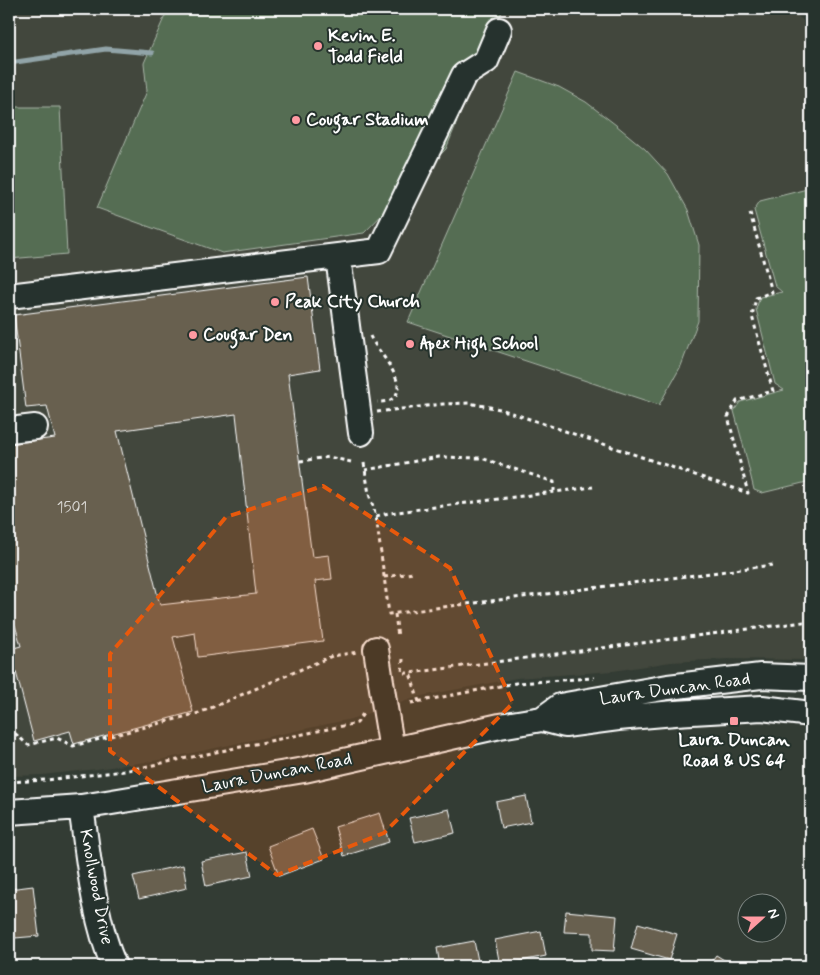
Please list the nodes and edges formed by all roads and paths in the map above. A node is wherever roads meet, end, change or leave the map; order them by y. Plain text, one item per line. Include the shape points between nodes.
1 (499, 30) dead end
2 (750, 212) dead end
3 (338, 257) junction
4 (9, 296) edge
5 (368, 330) dead end
6 (359, 418) junction
7 (36, 427) dead end
8 (9, 430) edge
9 (300, 461) dead end
10 (350, 462) dead end
11 (364, 463) dead end
12 (365, 470) junction
13 (593, 487) dead end
14 (554, 491) junction
15 (376, 516) junction
16 (773, 565) dead end
17 (413, 573) dead end
18 (384, 578) junction
19 (395, 614) junction
20 (811, 621) edge
21 (398, 637) dead end
22 (376, 649) joint
23 (402, 659) dead end
24 (410, 672) junction
25 (811, 678) edge
26 (644, 692) junction
27 (419, 702) dead end
28 (365, 711) dead end
29 (811, 714) edge
30 (618, 718) junction
31 (542, 719) junction
32 (9, 728) edge
33 (392, 750) junction
34 (9, 782) edge
35 (82, 806) junction
36 (9, 812) edge
37 (114, 966) edge

1 - 3 street via 486,60 464,75 379,251
2 - 6 path via 772,292 756,298 752,316 772,391 738,401 728,417 748,493 500,409 469,403 443,404
3 - 4 street
3 - 6 street
5 - 6 path via 393,370 398,390 394,398
7 - 8 street
9 - 10 path via 329,457
11 - 12 path
12 - 14 path via 440,457 481,458 554,482
12 - 15 path
13 - 14 path
14 - 15 path
15 - 18 path
16 - 19 path
17 - 18 path
18 - 19 path via 389,614
19 - 21 path
20 - 24 path
22 - 32 path via 332,656 199,713 73,746 57,738 28,745
22 - 33 street
23 - 24 path via 402,674
24 - 27 path
25 - 26 street, Laura Duncan Road via 761,676
26 - 30 street via 630,701
26 - 31 street, Laura Duncan Road via 560,706
28 - 34 path via 357,723 174,761 108,773
29 - 30 street, Laura Duncan Road via 762,708
30 - 31 street, Laura Duncan Road via 565,725
31 - 33 street, Laura Duncan Road
33 - 35 street, Laura Duncan Road via 304,770
35 - 36 street, Laura Duncan Road
35 - 37 street, Knollwood Drive via 98,918

